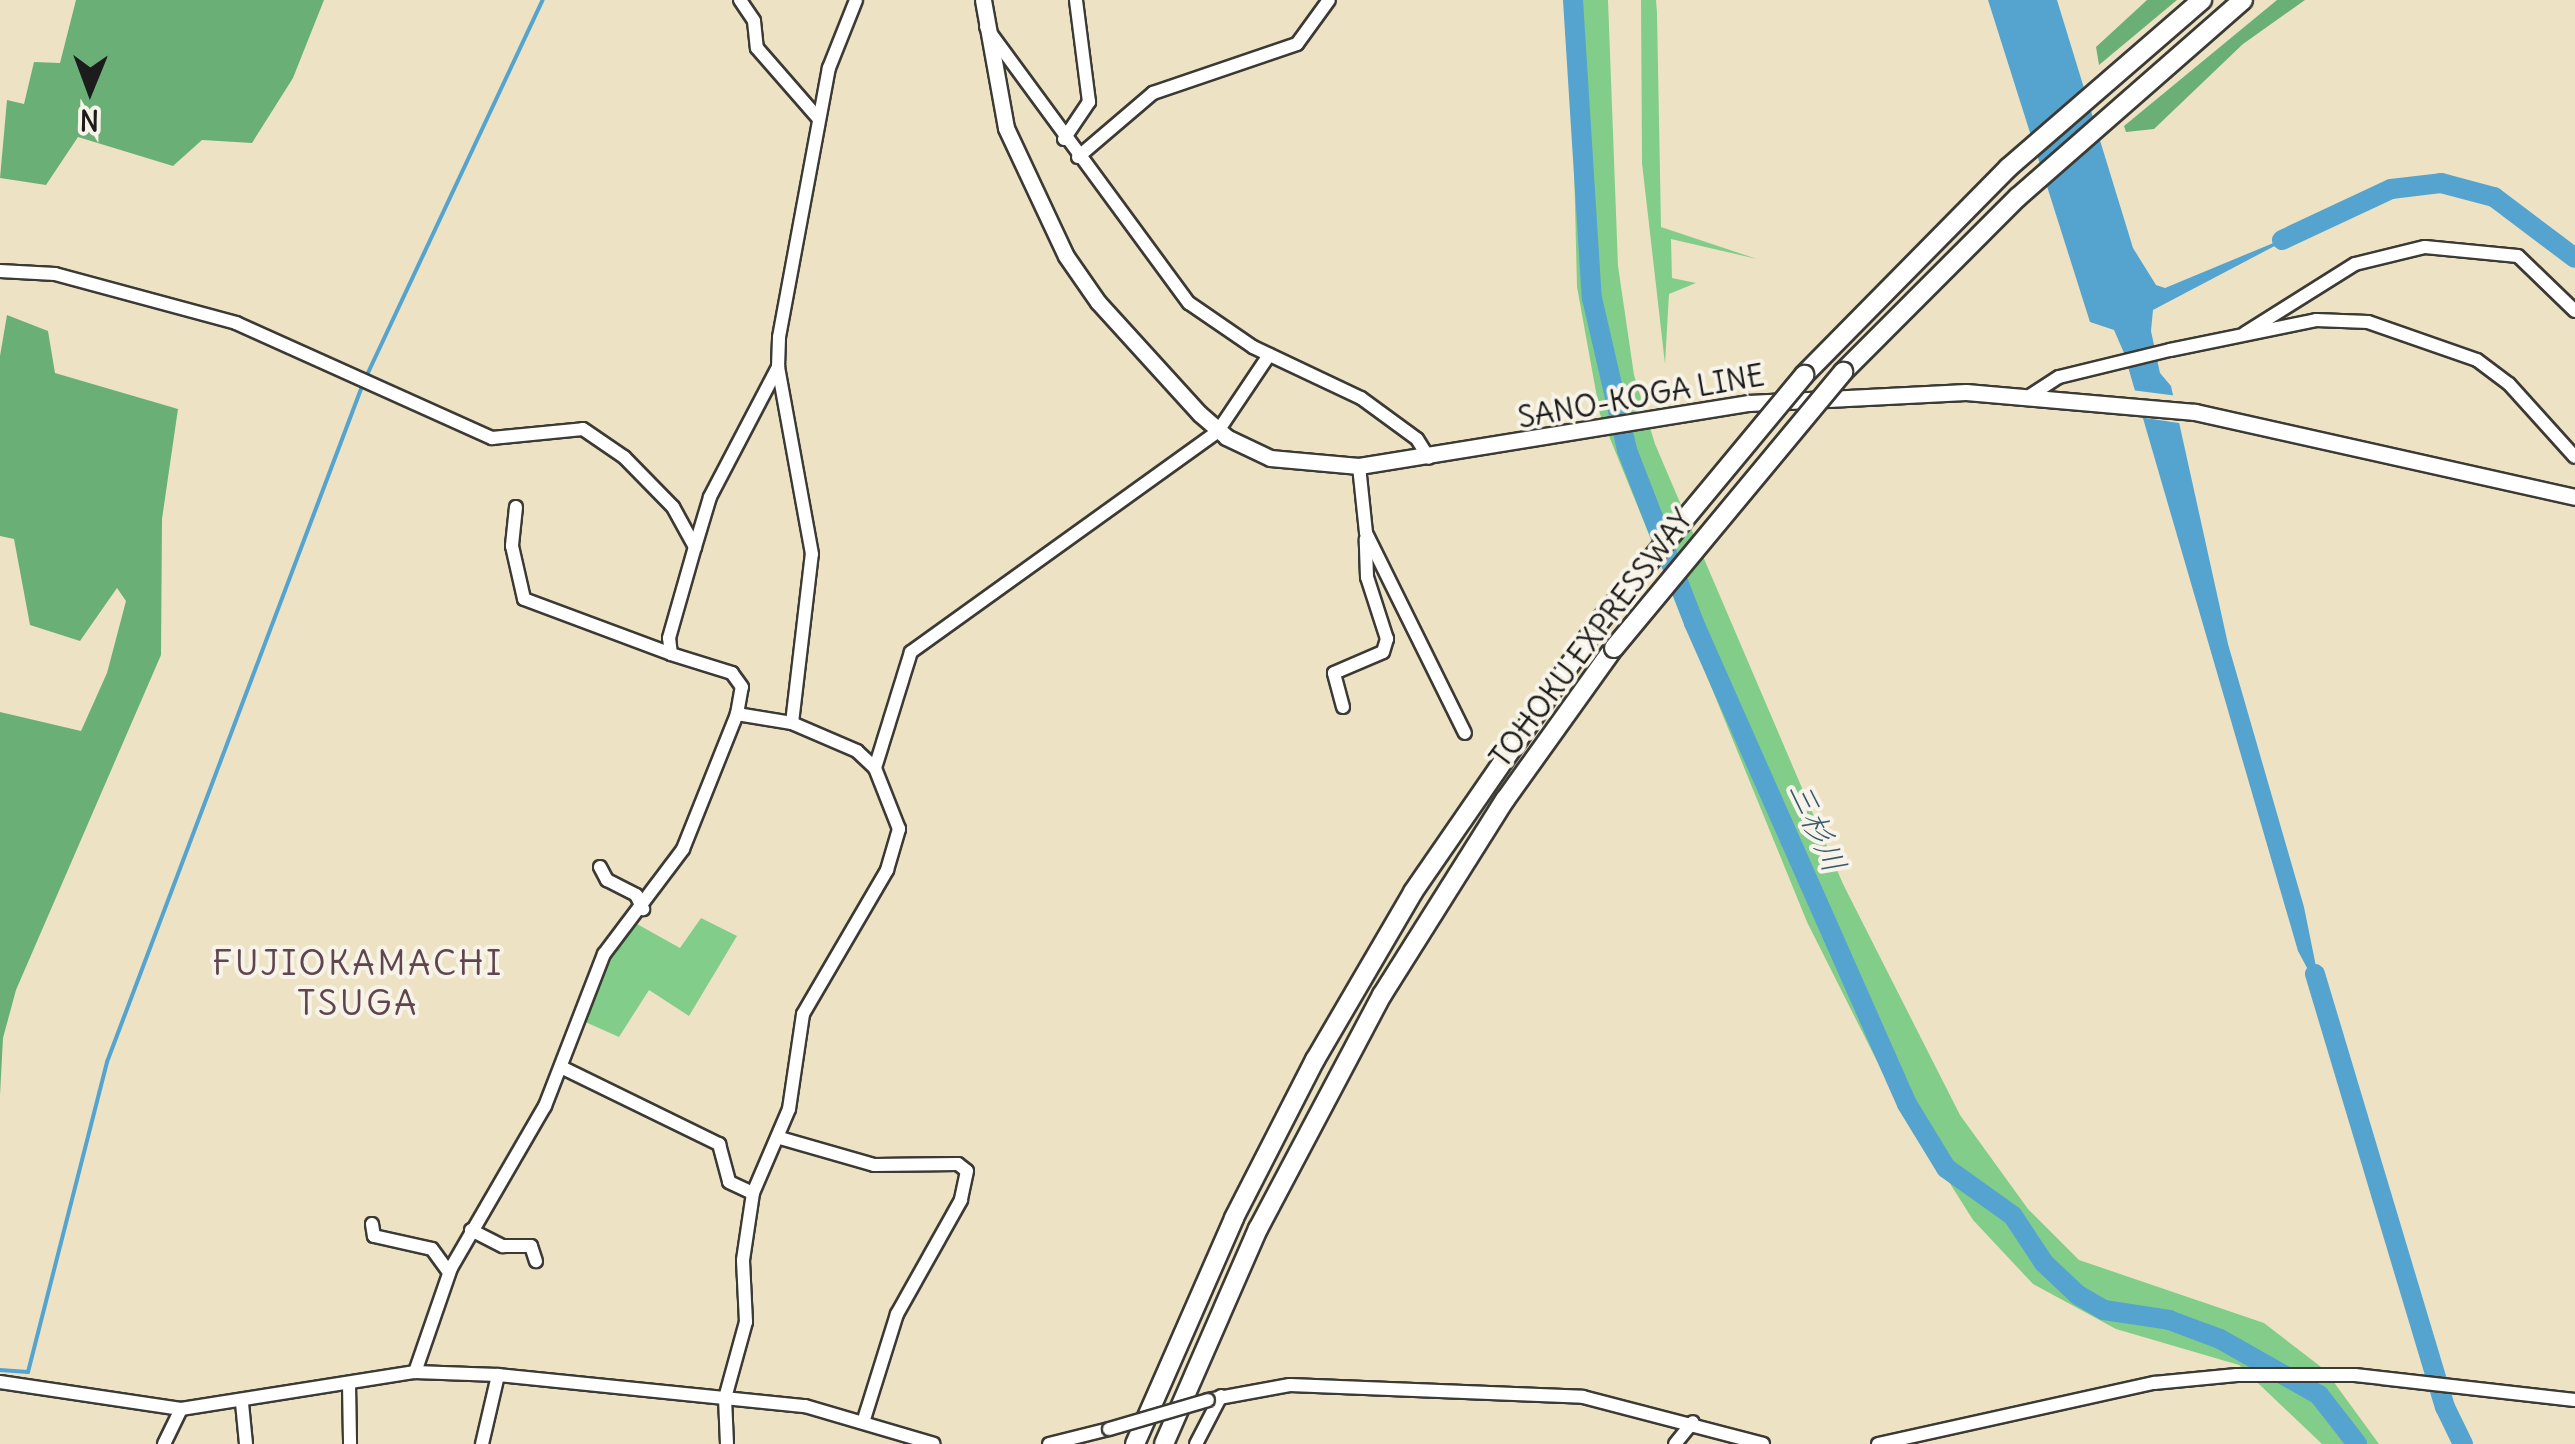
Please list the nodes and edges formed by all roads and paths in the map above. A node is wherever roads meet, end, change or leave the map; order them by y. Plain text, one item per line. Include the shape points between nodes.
1 (740, 0) edge
2 (856, 0) edge
3 (983, 0) edge
4 (1076, 0) edge
5 (1329, 0) edge
6 (2202, 0) edge
7 (2244, 0) edge
8 (986, 27) junction
9 (818, 119) junction
10 (1064, 139) junction
11 (1078, 157) junction
12 (0, 272) edge
13 (2575, 310) edge
14 (2245, 334) junction
15 (1269, 355) junction
16 (778, 367) junction
17 (2031, 394) junction
18 (1218, 431) junction
19 (2575, 456) edge
20 (1429, 458) junction
21 (1359, 466) junction
22 (2575, 498) edge
23 (516, 507) dead end
24 (1366, 533) junction
25 (695, 547) junction
26 (672, 654) junction
27 (1343, 707) dead end
28 (738, 714) junction
29 (792, 722) junction
30 (1465, 733) dead end
31 (875, 768) junction
32 (600, 867) dead end
33 (643, 909) junction
34 (563, 1068) junction
35 (780, 1138) junction
36 (752, 1194) junction
37 (372, 1224) dead end
38 (471, 1230) junction
39 (536, 1261) dead end
40 (449, 1272) junction
41 (415, 1372) junction
42 (498, 1374) junction
43 (0, 1382) edge
44 (349, 1384) junction
45 (725, 1398) junction
46 (1215, 1398) junction
47 (2575, 1400) edge
48 (242, 1403) junction
49 (181, 1409) junction
50 (864, 1419) junction
51 (1693, 1422) junction
52 (1102, 1435) edge
53 (164, 1444) edge
54 (246, 1444) edge
55 (350, 1444) edge
56 (482, 1444) edge
57 (727, 1444) edge
58 (934, 1444) edge
59 (1050, 1444) edge
60 (1135, 1444) edge
61 (1164, 1444) edge
62 (1196, 1444) edge
63 (1676, 1444) edge
64 (1764, 1444) edge
65 (1878, 1444) edge

1 - 9 street via 754,21 757,48
2 - 9 street via 842,23
3 - 8 main road, SANO-KOGA LINE
4 - 10 street via 1089,102
5 - 11 street via 1297,44 1167,86
6 - 60 highway, TOHOKU EXPRESSWAY, bridge via 2008,168 1804,375 1600,622 1413,892 1314,1060 1234,1218
7 - 61 highway, TOHOKU EXPRESSWAY, bridge via 2018,197 1843,372 1614,648 1504,800 1382,994 1258,1229
8 - 10 street via 1011,53
8 - 18 main road, SANO-KOGA LINE via 1006,128 1054,234 1098,302
9 - 16 street via 783,302
10 - 11 street
11 - 15 street via 1189,303
12 - 25 street via 54,274 236,323 492,438 583,429 624,457 674,507
13 - 14 street via 2518,256 2479,247 2425,247 2355,264
14 - 17 street via 2124,360 2044,383
14 - 19 street via 2347,320 2443,343 2509,384
15 - 18 street
15 - 20 street via 1361,398 1417,440
16 - 25 street via 710,498
16 - 29 street via 812,554
17 - 20 main road, SANO-KOGA LINE via 1842,395
17 - 22 main road, SANO-KOGA LINE via 2184,410
18 - 21 main road, SANO-KOGA LINE via 1286,464
18 - 31 street via 919,644 898,679
20 - 21 main road, SANO-KOGA LINE
21 - 24 street
23 - 26 street via 512,546 524,599
24 - 27 street via 1367,577 1387,639 1382,652 1334,673
24 - 30 street
25 - 26 street via 669,638
26 - 28 street via 732,672 742,687
28 - 29 street
28 - 33 street via 684,849
29 - 31 street via 857,752
31 - 35 street via 900,828 896,851 803,1014
32 - 33 street via 607,880 636,895
33 - 34 street via 604,954
34 - 36 street via 720,1144 729,1182
34 - 38 street
35 - 36 street
35 - 50 street via 874,1164 958,1164 967,1171 961,1200 897,1314
36 - 45 street via 743,1260 746,1322
37 - 40 street via 374,1236 432,1249
38 - 39 street via 504,1246 531,1246
38 - 40 street
40 - 41 street
41 - 42 street
41 - 44 street
42 - 45 street
42 - 56 street
43 - 49 street
44 - 48 street
44 - 55 street
45 - 50 street
45 - 57 street
46 - 51 street via 1290,1385 1571,1396
46 - 52 street, bridge
46 - 62 street
47 - 65 street via 2355,1375 2188,1379
48 - 49 street
48 - 54 street
49 - 53 street
50 - 58 street
51 - 63 street
51 - 64 street
52 - 59 street

